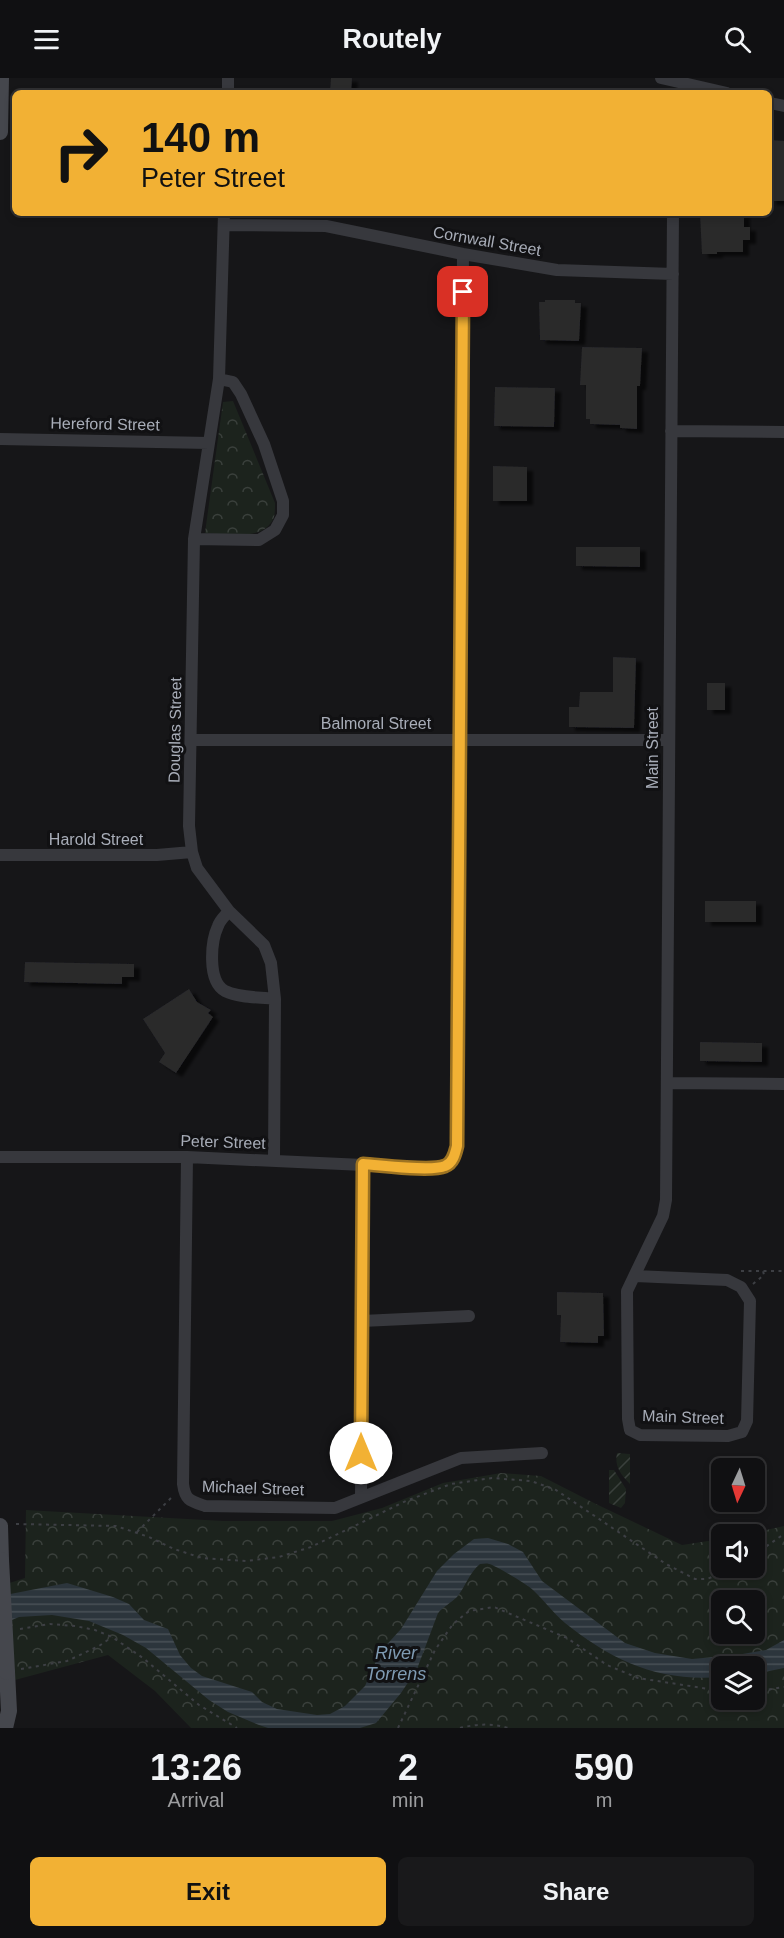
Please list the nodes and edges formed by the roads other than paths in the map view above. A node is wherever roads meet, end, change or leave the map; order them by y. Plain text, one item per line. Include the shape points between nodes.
1 (1, 78) edge
2 (661, 78) edge
3 (676, 84) edge
4 (710, 90) edge
5 (0, 132) edge
6 (673, 216) edge
7 (224, 219) edge
8 (463, 254) junction
9 (673, 274) junction
10 (219, 379) junction
11 (671, 430) junction
12 (784, 432) edge
13 (0, 439) edge
14 (209, 443) junction
15 (194, 539) junction
16 (460, 739) junction
17 (191, 740) junction
18 (669, 740) junction
19 (192, 852) junction
20 (0, 855) edge
21 (229, 911) junction
22 (275, 999) junction
23 (667, 1083) junction
24 (784, 1084) edge
25 (0, 1157) edge
26 (187, 1158) junction
27 (274, 1160) junction
28 (363, 1164) junction
29 (635, 1276) junction
30 (469, 1316) dead end
31 (362, 1321) junction
32 (542, 1452) dead end
33 (361, 1497) junction
34 (6, 1525) edge
35 (1, 1560) edge
36 (5, 1728) edge

1 - 5 main road
2 - 3 street
3 - 4 street
6 - 9 street, Main Street
7 - 8 street, Cornwall Street via 326,226
7 - 10 street, Douglas Street
8 - 9 street, Cornwall Street via 557,270
8 - 16 street
9 - 11 street, Main Street
10 - 14 street, Douglas Street
10 - 15 street via 233,382 241,394 264,444 284,501 284,515 275,530 259,540
11 - 12 street
11 - 18 street, Main Street
13 - 14 street, Hereford Street
14 - 15 street, Douglas Street
15 - 17 street, Douglas Street
16 - 17 street, Balmoral Street
16 - 18 street, Balmoral Street
16 - 28 street, Peter Street via 457,1146 454,1158 446,1166
17 - 19 street, Douglas Street
18 - 23 street, Main Street
19 - 20 street, Harold Street
19 - 21 street, Douglas Street via 197,868
21 - 22 street, Douglas Street via 264,945 272,963
21 - 22 street via 215,934 214,978 222,990
22 - 27 street, Douglas Street
23 - 24 street
23 - 29 street, Main Street via 666,1205
25 - 26 street, Peter Street
26 - 27 street, Peter Street
26 - 33 street, Michael Street via 184,1495 205,1506 335,1508
27 - 28 street, Peter Street
28 - 31 street
29 - 29 street, Main Street via 727,1280 741,1287 750,1301 747,1421 742,1432 728,1436 640,1436 630,1430 627,1291
30 - 31 street
31 - 33 street
32 - 33 street, Michael Street via 461,1458
34 - 35 main road
35 - 36 main road, bridge via 9,1710

